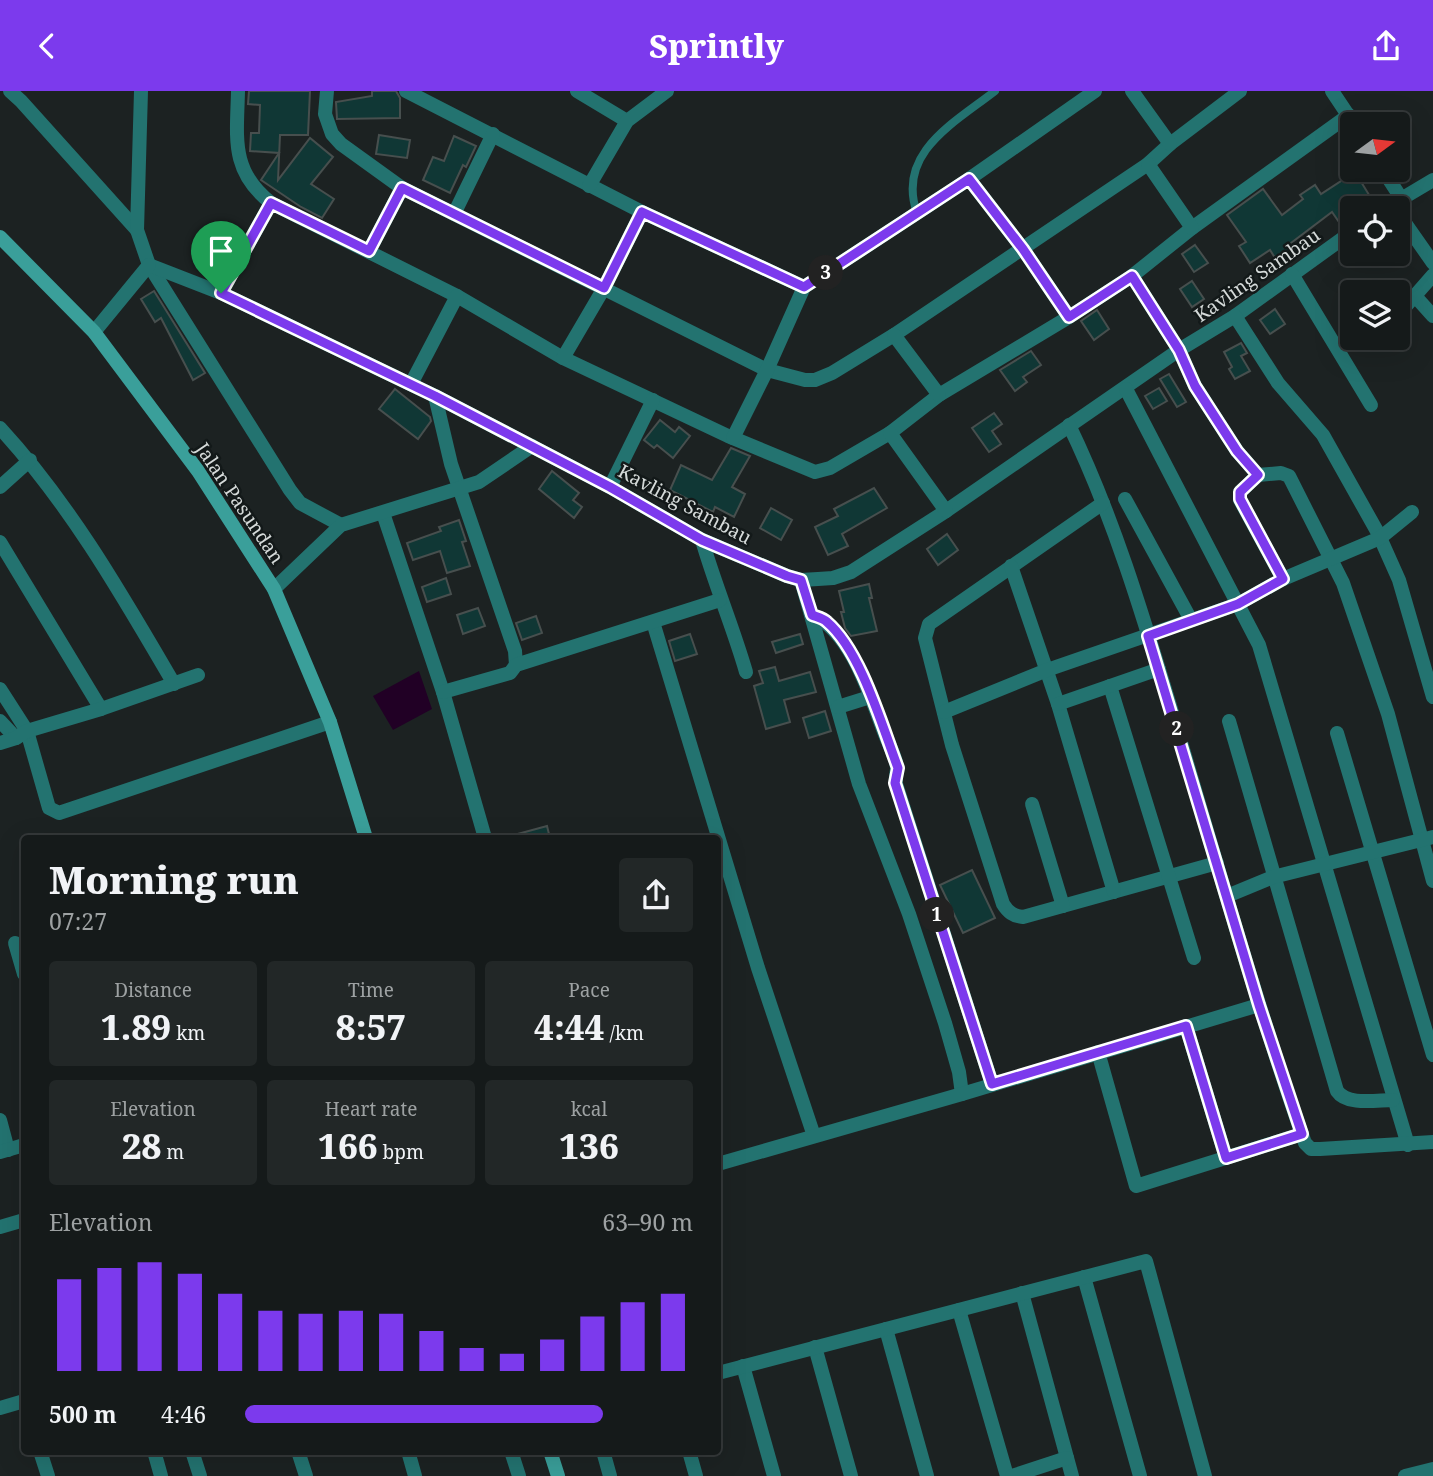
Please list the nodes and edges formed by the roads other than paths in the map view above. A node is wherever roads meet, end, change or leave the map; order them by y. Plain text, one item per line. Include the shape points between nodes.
1 (10, 91) edge
2 (141, 91) edge
3 (238, 91) edge
4 (327, 91) edge
5 (406, 91) edge
6 (577, 91) edge
7 (667, 91) edge
8 (995, 91) edge
9 (1095, 91) edge
10 (1132, 91) edge
11 (1332, 91) edge
12 (1236, 92) edge
13 (1346, 112) edge
14 (627, 121) junction
15 (1340, 127) edge
16 (493, 134) junction
17 (1170, 144) junction
18 (1148, 164) junction
19 (969, 179) junction
20 (1433, 180) edge
21 (589, 185) junction
22 (402, 188) junction
23 (1409, 196) edge
24 (271, 203) junction
25 (642, 212) junction
26 (917, 213) junction
27 (454, 214) junction
28 (1410, 227) edge
29 (1192, 228) junction
30 (136, 230) junction
31 (0, 237) edge
32 (1340, 241) edge
33 (1023, 249) junction
34 (369, 251) junction
35 (1431, 255) edge
36 (149, 265) junction
37 (1292, 274) junction
38 (1433, 275) edge
39 (1132, 276) junction
40 (804, 287) junction
41 (604, 288) junction
42 (221, 293) junction
43 (457, 296) junction
44 (1415, 296) junction
45 (1410, 302) edge
46 (1235, 316) junction
47 (1433, 316) edge
48 (1069, 317) junction
49 (94, 333) junction
50 (894, 335) junction
51 (1179, 350) junction
52 (563, 358) junction
53 (767, 370) junction
54 (411, 384) junction
55 (1126, 389) junction
56 (939, 395) junction
57 (435, 396) junction
58 (653, 400) junction
59 (1371, 405) dead end
60 (1069, 425) junction
61 (0, 428) edge
62 (890, 433) junction
63 (733, 438) junction
64 (532, 446) junction
65 (30, 460) junction
66 (1258, 475) junction
67 (610, 487) junction
68 (0, 488) edge
69 (461, 489) junction
70 (1125, 499) dead end
71 (1103, 503) junction
72 (946, 511) junction
73 (383, 513) junction
74 (1412, 513) dead end
75 (341, 525) junction
76 (1380, 538) junction
77 (702, 540) junction
78 (0, 542) edge
79 (1330, 560) junction
80 (1011, 566) junction
81 (1283, 579) junction
82 (801, 580) junction
83 (274, 589) junction
84 (720, 600) junction
85 (1238, 604) junction
86 (812, 615) junction
87 (1191, 620) junction
88 (653, 622) junction
89 (1148, 636) junction
90 (516, 665) junction
91 (1159, 669) junction
92 (1046, 670) junction
93 (747, 672) dead end
94 (198, 675) dead end
95 (174, 684) junction
96 (1110, 686) junction
97 (0, 689) edge
98 (443, 692) junction
99 (870, 697) junction
100 (1433, 697) edge
101 (1058, 704) junction
102 (838, 707) junction
103 (101, 709) junction
104 (944, 712) junction
105 (0, 721) edge
106 (1229, 721) dead end
107 (330, 722) junction
108 (1338, 733) dead end
109 (22, 734) junction
110 (0, 743) edge
111 (1032, 804) dead end
112 (365, 835) edge
113 (484, 835) edge
114 (718, 835) edge
115 (1427, 839) edge
116 (721, 846) edge
117 (1372, 853) junction
118 (1217, 863) junction
119 (1325, 863) junction
120 (1170, 877) junction
121 (1273, 877) junction
122 (1433, 881) edge
123 (1114, 892) junction
124 (1227, 896) junction
125 (1063, 906) junction
126 (20, 942) edge
127 (0, 948) edge
128 (1194, 958) dead end
129 (1259, 1005) junction
130 (1186, 1026) junction
131 (1098, 1052) junction
132 (1433, 1055) edge
133 (992, 1084) junction
134 (962, 1094) junction
135 (1393, 1100) junction
136 (0, 1121) edge
137 (1302, 1134) junction
138 (814, 1136) junction
139 (1433, 1142) edge
140 (1408, 1145) junction
141 (21, 1146) edge
142 (4, 1151) edge
143 (1226, 1158) junction
144 (721, 1163) edge
145 (21, 1221) edge
146 (0, 1227) edge
147 (1084, 1277) junction
148 (1022, 1293) junction
149 (959, 1310) junction
150 (886, 1329) junction
151 (815, 1347) junction
152 (743, 1366) junction
153 (721, 1372) edge
154 (21, 1402) edge
155 (0, 1408) edge
156 (41, 1455) edge
157 (154, 1455) edge
158 (193, 1455) edge
159 (299, 1455) edge
160 (409, 1455) edge
161 (512, 1455) edge
162 (551, 1455) edge
163 (604, 1455) edge
164 (690, 1455) edge
165 (1067, 1458) junction
166 (1433, 1469) edge
167 (48, 1476) edge
168 (161, 1476) edge
169 (200, 1476) edge
170 (306, 1476) edge
171 (415, 1476) edge
172 (519, 1476) edge
173 (558, 1476) edge
174 (610, 1476) edge
175 (696, 1476) edge
176 (774, 1476) edge
177 (851, 1476) edge
178 (927, 1476) edge
179 (1009, 1476) edge
180 (1072, 1476) edge
181 (1140, 1476) edge
182 (1205, 1476) edge
183 (1405, 1476) edge

1 - 30 street
2 - 30 street
3 - 24 street via 242,169 256,191
4 - 22 street via 326,114 332,134
5 - 16 street
6 - 14 street
7 - 14 street
8 - 26 lane via 921,155 912,182
9 - 19 street
10 - 17 street
11 - 13 street
12 - 17 street
14 - 21 street
15 - 29 street
16 - 21 street
16 - 27 street
17 - 18 street
18 - 29 street
18 - 33 street
19 - 26 street
19 - 33 street
20 - 23 street
21 - 25 street
22 - 27 street
22 - 34 street
24 - 34 street
24 - 42 street
25 - 40 street
25 - 41 street
26 - 40 street
27 - 41 street
28 - 35 street
29 - 39 street
30 - 36 street
31 - 49 street, Jalan Pasundan
32 - 37 street, Kavling Sambau
33 - 48 street
33 - 50 street
34 - 43 street
36 - 42 street, Kavling Sambau
36 - 49 street
36 - 75 street via 289,490 300,503
37 - 46 street, Kavling Sambau
37 - 59 street
38 - 44 street
39 - 48 street
39 - 51 street
40 - 53 street
41 - 52 street
41 - 53 street
42 - 54 street, Kavling Sambau
43 - 52 street
43 - 54 street
44 - 45 street
44 - 47 street
46 - 51 street, Kavling Sambau
46 - 76 street via 1278,383 1323,435
48 - 56 street
49 - 83 street, Jalan Pasundan via 198,471
50 - 53 street via 823,377 805,380
50 - 56 street
51 - 55 street, Kavling Sambau
51 - 66 street via 1195,386
52 - 58 street
53 - 63 street
54 - 57 street, Kavling Sambau
55 - 60 street, Kavling Sambau
55 - 85 street
56 - 62 street
57 - 64 street, Kavling Sambau
57 - 69 street
58 - 63 street
58 - 67 street
60 - 71 street
60 - 72 street, Kavling Sambau
61 - 65 street
62 - 63 street via 815,472
62 - 72 street
64 - 67 street, Kavling Sambau
64 - 69 street via 480,482
65 - 68 street
65 - 95 street via 107,570
66 - 79 street via 1289,476
66 - 81 street via 1240,492 1240,499
67 - 77 street, Kavling Sambau
69 - 73 street
69 - 90 street
70 - 87 street
71 - 80 street
71 - 89 street
72 - 82 street, Kavling Sambau via 851,572
73 - 75 street
73 - 98 street
74 - 76 street
75 - 83 street
76 - 79 street
76 - 100 street via 1399,580
77 - 82 street, Kavling Sambau
77 - 84 street
78 - 103 street
79 - 81 street
79 - 115 street via 1343,583
80 - 92 street
80 - 104 street via 933,620 927,629 925,638
81 - 85 street
82 - 86 street
83 - 107 street, Jalan Pasundan
84 - 88 street
84 - 93 street
85 - 87 street
85 - 119 street via 1259,645
86 - 99 street via 825,620 839,636
86 - 102 street
87 - 89 street
88 - 90 street
88 - 114 street
89 - 91 street
89 - 92 street
90 - 98 street via 510,673
91 - 96 street
91 - 118 street
92 - 101 street
92 - 104 street
94 - 95 street
95 - 103 street
96 - 101 street
96 - 120 street
97 - 109 street
98 - 113 street
99 - 102 street
99 - 133 street via 898,768 895,783
101 - 123 street
102 - 134 street via 859,784 945,1023
103 - 109 street
104 - 125 street via 1006,909 1023,917
105 - 109 street
106 - 121 street
107 - 109 street via 59,813 48,804
107 - 112 street, Jalan Pasundan
108 - 117 street
109 - 110 street
111 - 125 street
115 - 117 street
115 - 122 street
116 - 138 street
117 - 119 street
117 - 132 street
118 - 120 street
118 - 124 street
119 - 121 street
119 - 135 street
120 - 123 street
120 - 128 street
121 - 124 street
121 - 135 street via 1337,1091 1348,1100
123 - 125 street
124 - 129 street
126 - 127 street
129 - 130 street
129 - 137 street
130 - 131 street
130 - 143 street
131 - 133 street
131 - 143 street via 1136,1186
133 - 134 street
134 - 138 street
135 - 140 street
136 - 142 street
137 - 140 street via 1311,1149
137 - 143 street
138 - 144 street
139 - 140 street
141 - 142 street
145 - 146 street
147 - 148 street
147 - 181 street
147 - 182 street via 1146,1261
148 - 149 street
148 - 165 street
149 - 150 street
149 - 179 street
150 - 151 street
150 - 178 street
151 - 152 street
151 - 177 street
152 - 153 street
152 - 176 street
154 - 155 street
156 - 167 street
157 - 168 street
158 - 169 street
159 - 170 street
160 - 171 street
161 - 172 street
162 - 173 street
163 - 174 street
164 - 175 street
165 - 179 street
165 - 180 street
166 - 183 street

